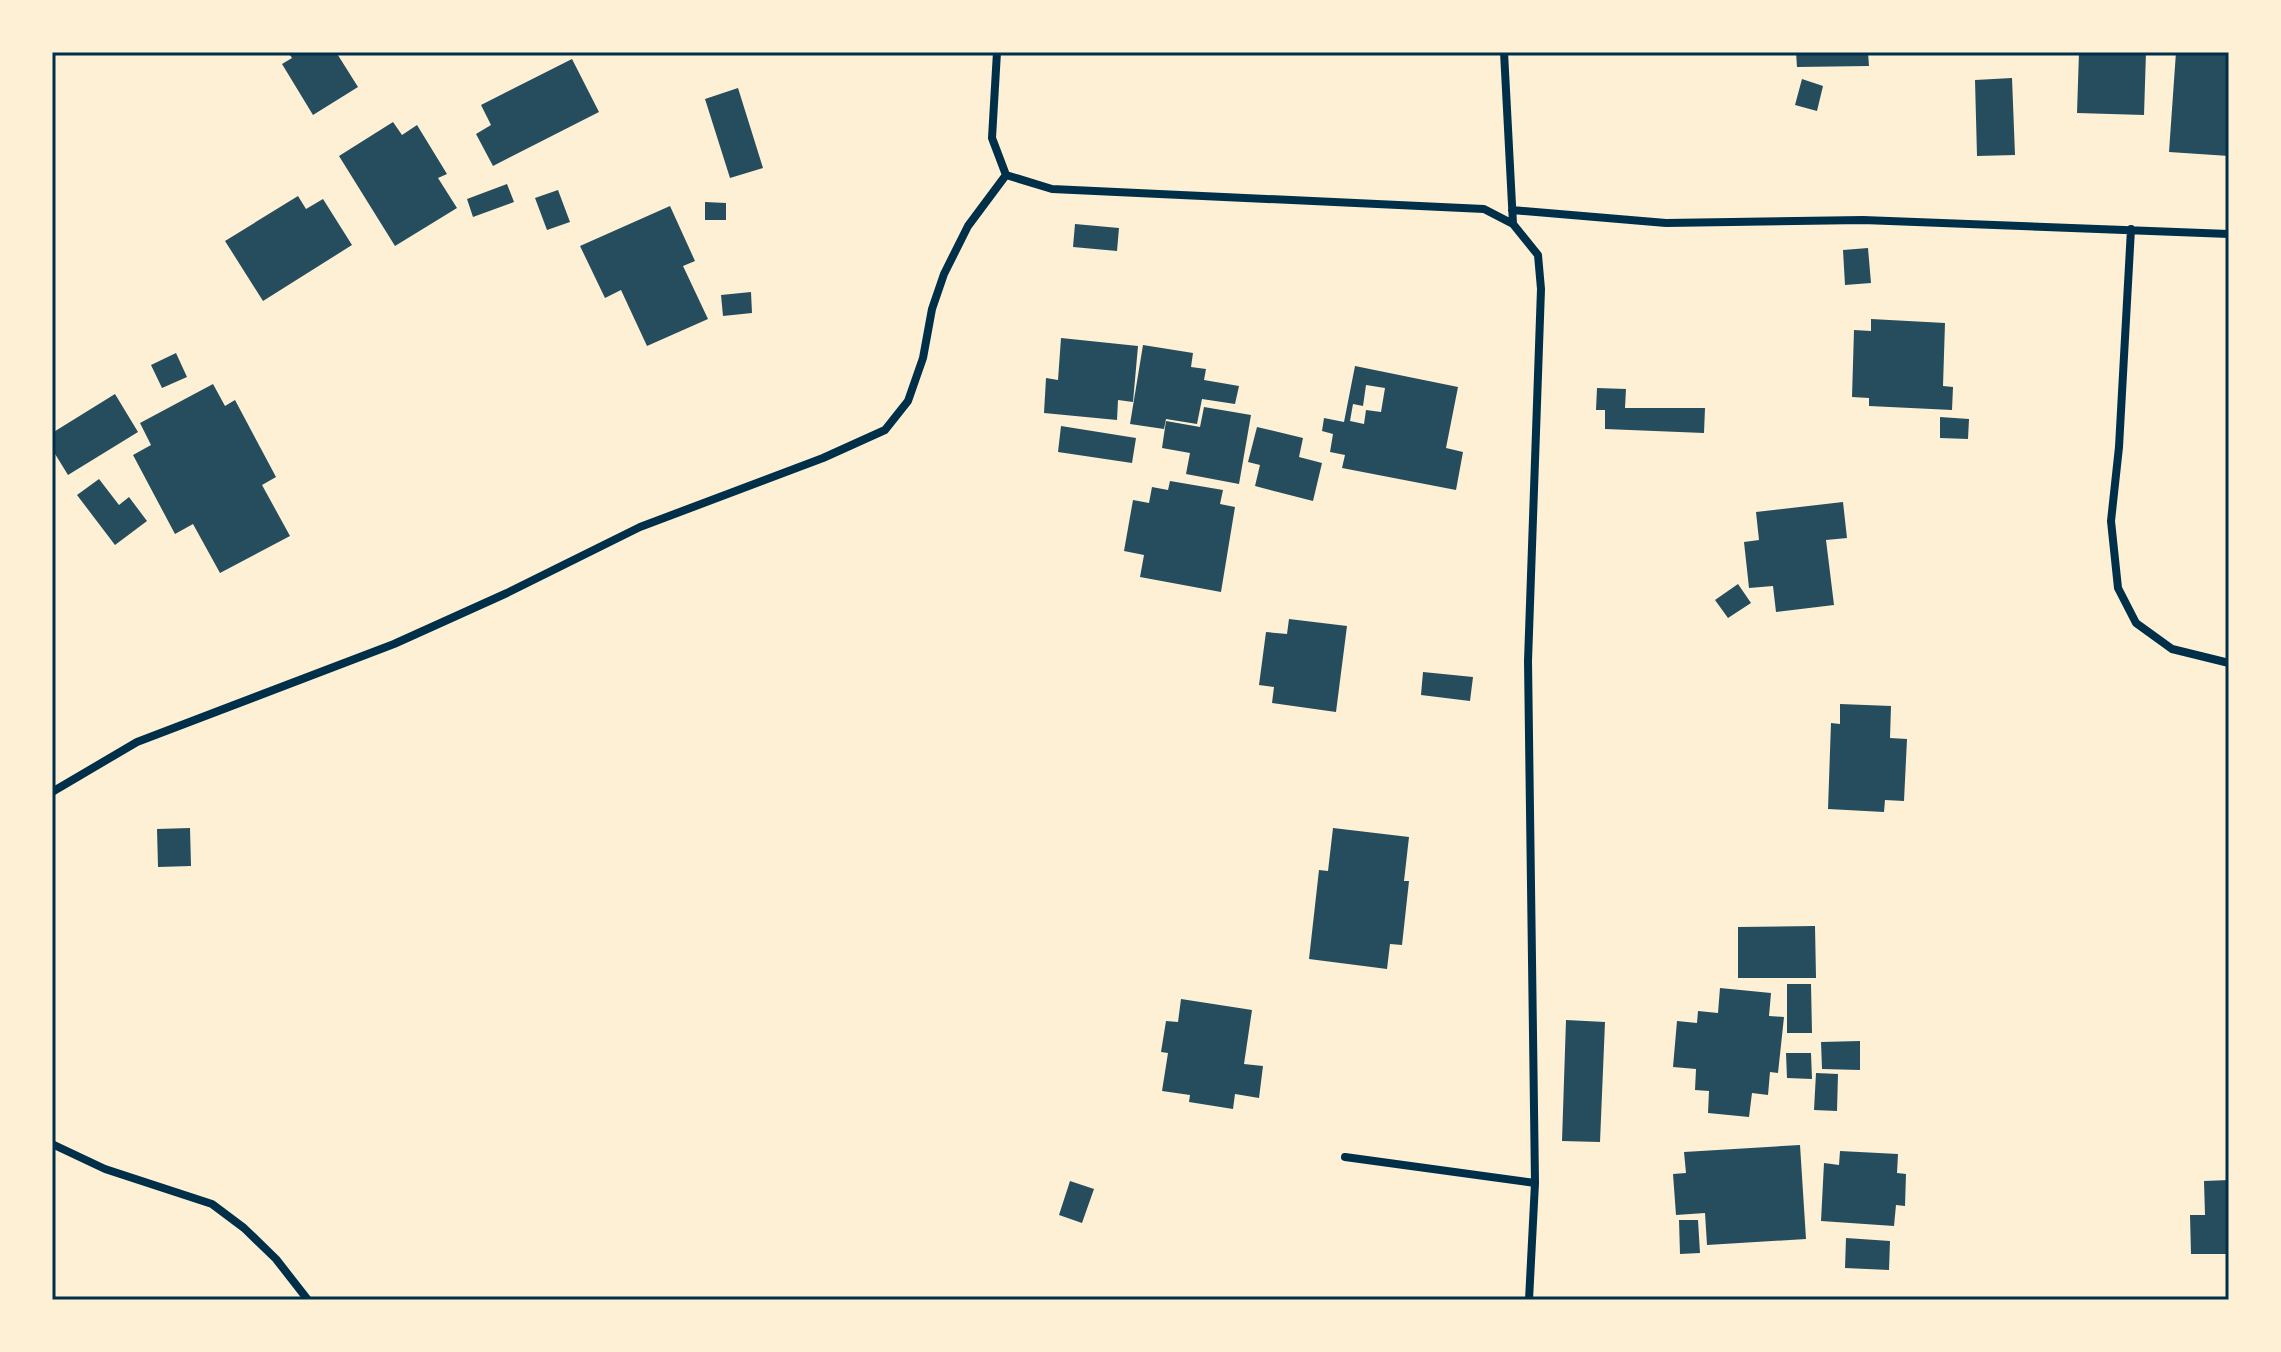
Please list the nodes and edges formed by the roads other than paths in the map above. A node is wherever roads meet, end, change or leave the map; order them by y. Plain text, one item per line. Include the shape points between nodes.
1 (997, 52) edge
2 (1504, 52) edge
3 (1006, 175) junction
4 (1512, 210) junction
5 (1513, 224) junction
6 (2131, 229) junction
7 (2229, 234) edge
8 (2229, 663) edge
9 (52, 792) edge
10 (52, 1144) edge
11 (1345, 1157) dead end
12 (1535, 1183) junction
13 (308, 1300) edge
14 (1529, 1300) edge

1 - 3 street via 992,138
2 - 4 street
3 - 5 street via 1052,189 1484,209
3 - 9 street via 968,226 944,274 908,401 885,430 640,527 394,644 137,742
4 - 5 street
4 - 6 street via 1666,223 1863,220
5 - 12 street via 1538,255 1541,289 1528,661
6 - 7 street
6 - 8 street via 2111,521 2118,588 2136,623 2172,649
10 - 13 street via 105,1169 212,1204 276,1259
11 - 12 street
12 - 14 street

